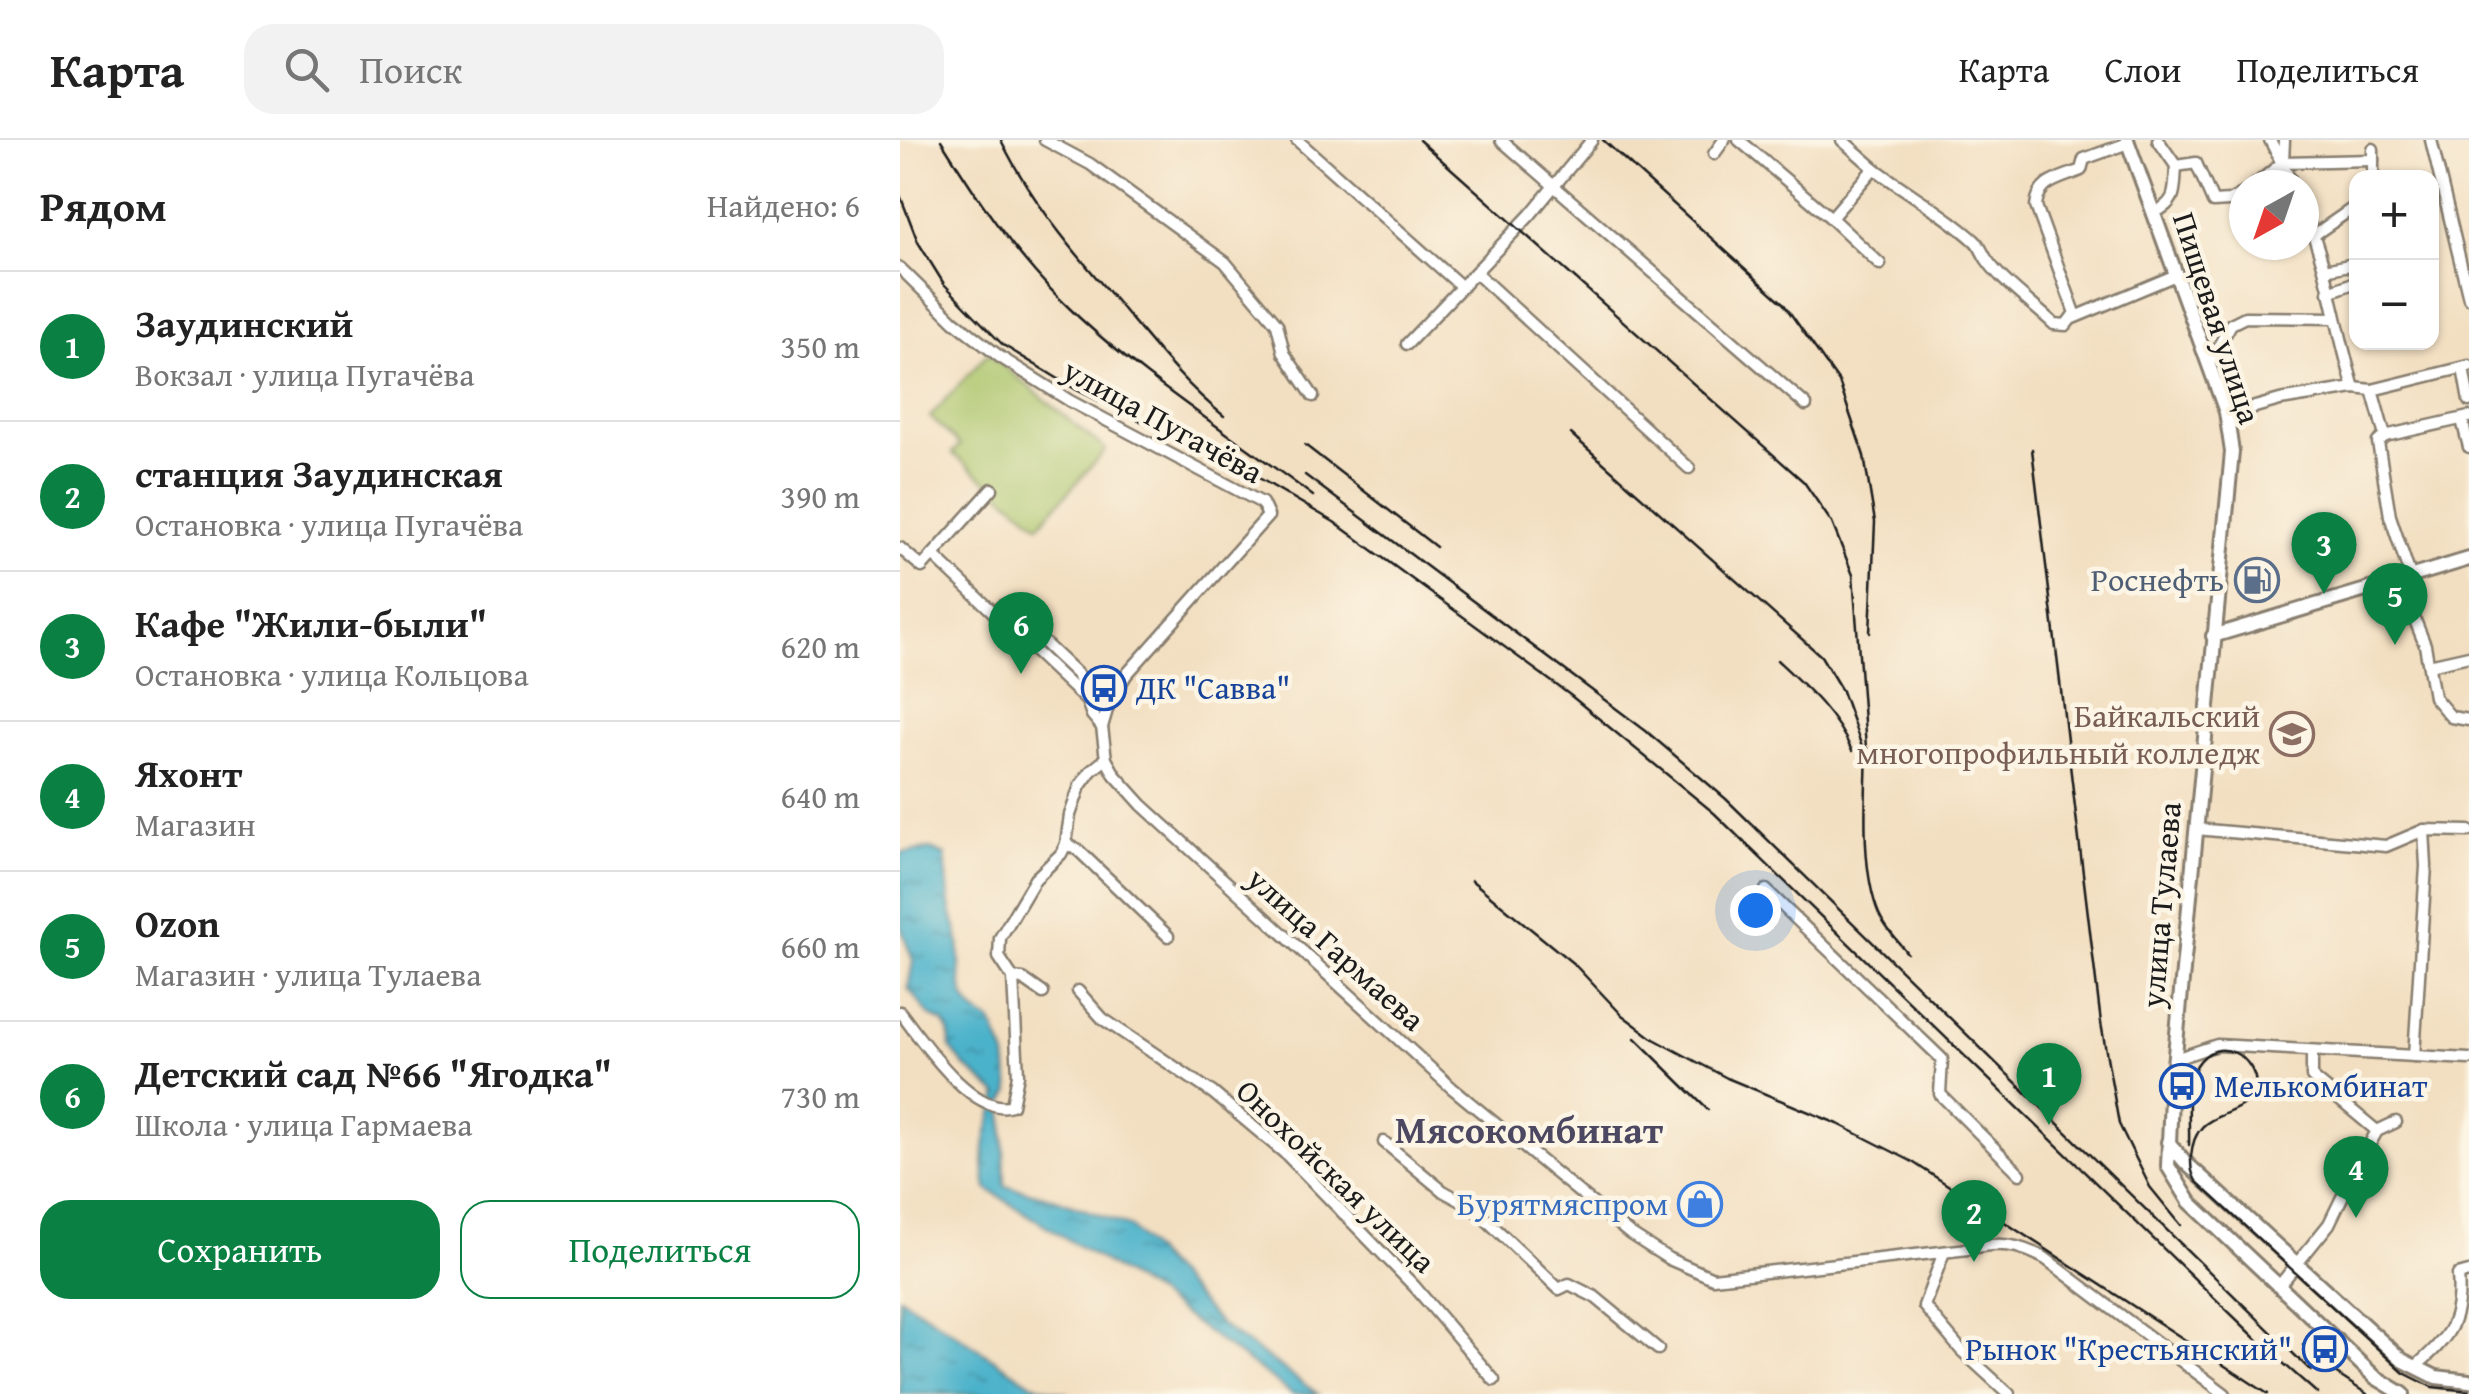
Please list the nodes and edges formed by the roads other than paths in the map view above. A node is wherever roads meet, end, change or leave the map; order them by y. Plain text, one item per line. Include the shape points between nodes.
1 (1044, 140) edge
2 (1298, 140) edge
3 (1501, 140) edge
4 (1592, 140) edge
5 (1724, 140) edge
6 (1739, 140) edge
7 (1842, 140) edge
8 (2158, 140) edge
9 (2270, 140) edge
10 (2284, 140) edge
11 (2431, 140) edge
12 (2128, 142) edge
13 (1714, 154) dead end
14 (2283, 162) junction
15 (2176, 166) junction
16 (1874, 168) junction
17 (2273, 170) edge
18 (2286, 170) edge
19 (2373, 170) edge
20 (1554, 188) junction
21 (2229, 201) edge
22 (2349, 211) edge
23 (2154, 213) junction
24 (1831, 218) junction
25 (2319, 232) edge
26 (2319, 251) edge
27 (1880, 264) dead end
28 (2349, 265) edge
29 (900, 268) edge
30 (2325, 270) junction
31 (1476, 272) junction
32 (2176, 275) junction
33 (2349, 285) edge
34 (1462, 286) junction
35 (2329, 292) junction
36 (2469, 298) edge
37 (2073, 318) junction
38 (2334, 318) junction
39 (1407, 344) dead end
40 (2208, 364) junction
41 (2466, 367) edge
42 (2354, 388) junction
43 (2372, 390) junction
44 (1313, 396) dead end
45 (2469, 401) edge
46 (1806, 405) dead end
47 (2466, 419) edge
48 (2228, 426) junction
49 (2385, 436) junction
50 (2469, 447) edge
51 (1689, 468) dead end
52 (992, 489) dead end
53 (900, 548) edge
54 (933, 555) junction
55 (2469, 560) edge
56 (2404, 577) junction
57 (2213, 636) junction
58 (2469, 656) edge
59 (2428, 666) junction
60 (2469, 720) edge
61 (1102, 727) junction
62 (1106, 759) junction
63 (2196, 829) junction
64 (2424, 830) junction
65 (2469, 830) edge
66 (1066, 844) junction
67 (1766, 890) dead end
68 (1168, 936) dead end
69 (1013, 978) junction
70 (1078, 992) dead end
71 (1043, 993) dead end
72 (900, 1012) edge
73 (2312, 1051) junction
74 (2414, 1056) junction
75 (2175, 1059) junction
76 (2469, 1059) edge
77 (2396, 1122) dead end
78 (2377, 1131) junction
79 (1384, 1142) dead end
80 (2168, 1142) junction
81 (2020, 1174) dead end
82 (1981, 1229) dead end
83 (1968, 1249) junction
84 (1944, 1252) junction
85 (2296, 1266) junction
86 (2469, 1272) edge
87 (2279, 1286) junction
88 (1658, 1349) dead end
89 (2414, 1368) junction
90 (1494, 1380) dead end
91 (2469, 1381) edge
92 (2009, 1394) edge
93 (2225, 1394) edge
94 (2403, 1394) edge

1 - 44 street via 1090,164 1224,262 1277,324 1284,353
2 - 34 street
3 - 20 street
4 - 20 street
5 - 13 street
6 - 24 street
7 - 16 street
8 - 15 street
9 - 14 street
10 - 14 street
11 - 36 street
12 - 23 main road, Пищевая улица
12 - 37 street via 2084,159 2081,170 2037,193
14 - 17 street
14 - 18 street
14 - 19 street via 2373,155
15 - 21 street via 2196,163 2213,202
15 - 23 street via 2173,197
16 - 24 street
16 - 37 street via 1980,245 1987,261 2054,324
20 - 31 street
20 - 46 street
22 - 25 street
23 - 32 main road, Пищевая улица
24 - 27 street
26 - 30 street
28 - 30 street
29 - 61 street, улица Пугачёва via 1000,358 1253,496 1266,510 1268,516 1126,675
30 - 35 street
31 - 34 street
31 - 51 street
32 - 37 street
32 - 40 main road, Пищевая улица
33 - 35 street
34 - 39 street
35 - 38 street
38 - 40 street via 2245,317 2230,324
38 - 42 street
40 - 48 main road, Пищевая улица
41 - 43 street
41 - 45 street
42 - 43 street
42 - 48 street via 2255,407
43 - 49 street
47 - 49 street
47 - 50 street
48 - 57 main road, Пищевая улица via 2232,452
49 - 56 street via 2376,447
52 - 54 street
53 - 54 street via 922,567
54 - 61 street via 1087,701
55 - 56 main road
56 - 57 main road
56 - 59 street
57 - 63 main road, улица Тулаева
58 - 59 street
59 - 60 street via 2441,709
61 - 62 street
62 - 66 street via 1080,786
62 - 84 street, улица Гармаева via 1142,805 1452,1088 1668,1259 1713,1278
63 - 64 street via 2386,846
63 - 75 main road, улица Тулаева
64 - 65 street
64 - 74 street
66 - 68 street
66 - 69 street via 1035,879 1000,938 999,957
67 - 81 street via 1942,1059 1940,1094
69 - 71 street
69 - 72 street via 1018,1074 1015,1100 1004,1108 958,1082
70 - 90 street, Онохойская улица via 1103,1019 1213,1093 1287,1155 1416,1286
73 - 74 street, улица Тулаева
73 - 75 street, улица Тулаева via 2217,1045
73 - 78 street via 2312,1078
74 - 76 street, улица Тулаева
75 - 80 main road, улица Тулаева
77 - 78 street
78 - 85 street via 2329,1224
79 - 88 street via 1443,1192 1474,1208 1559,1289 1568,1284 1595,1298
80 - 85 main road
80 - 87 main road, улица Тулаева via 2168,1166 2178,1186
82 - 83 street
83 - 84 street
83 - 93 street via 1999,1243 2046,1259
84 - 92 street via 1924,1306
85 - 87 street
85 - 89 main road
86 - 89 street via 2458,1275 2455,1324
87 - 94 main road, улица Тулаева via 2375,1377
89 - 91 main road

